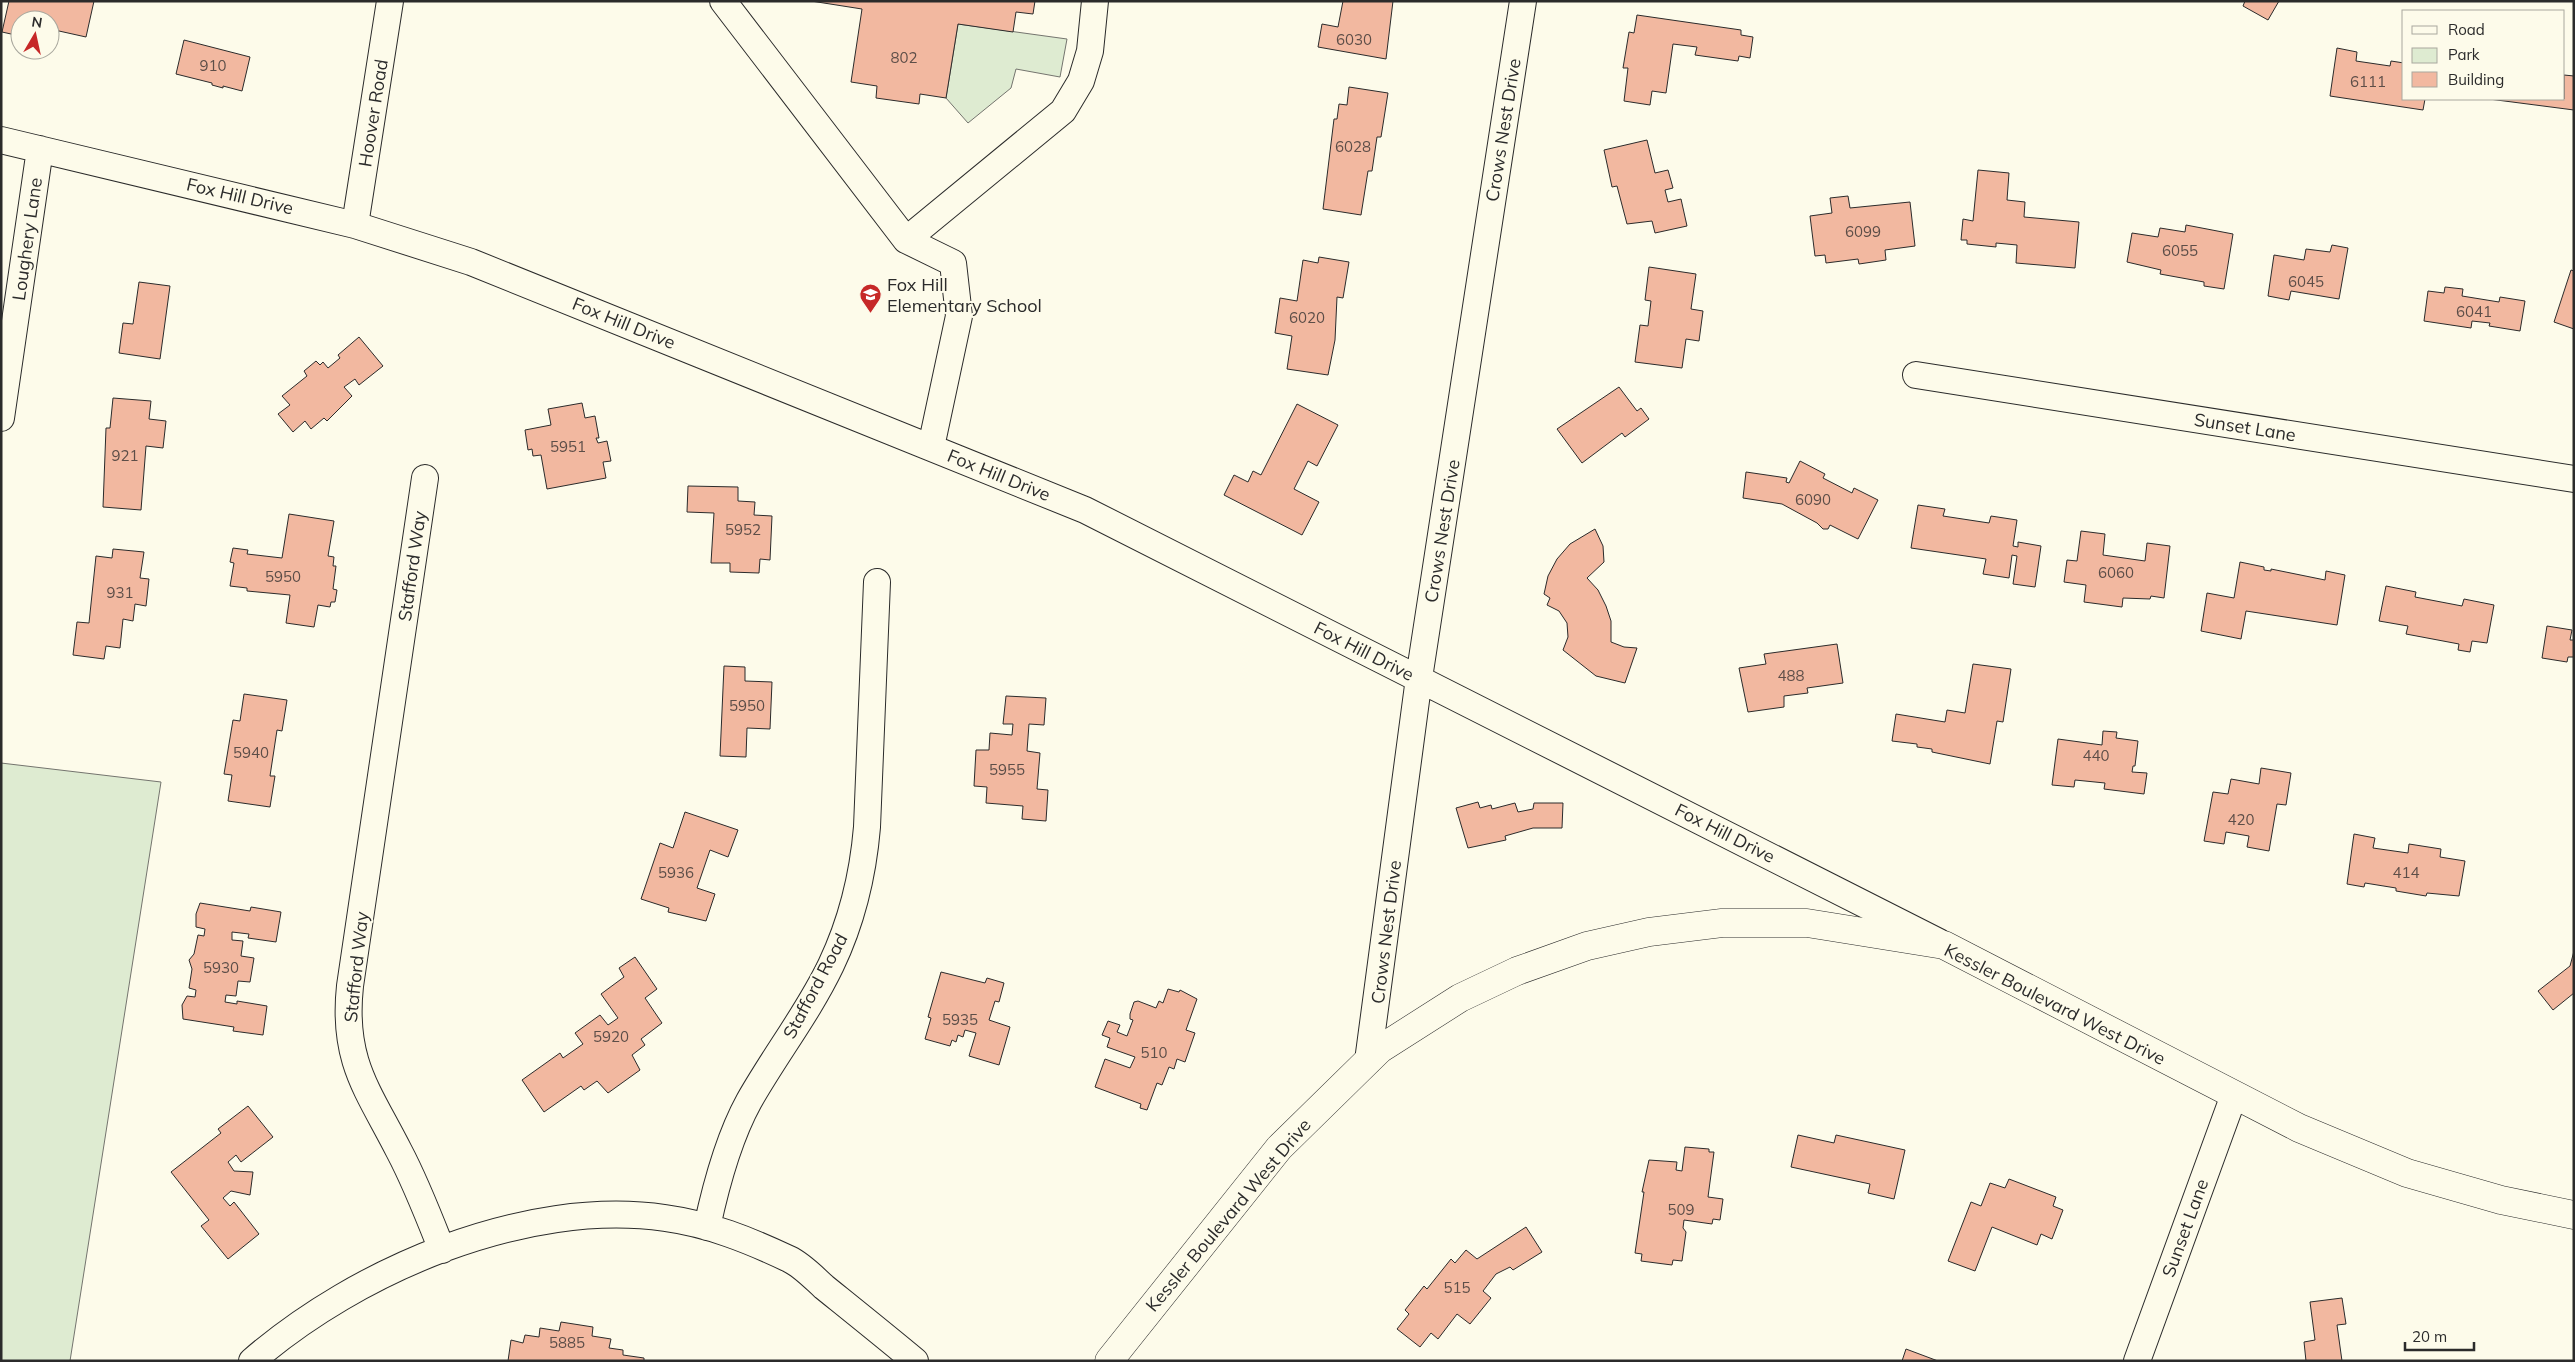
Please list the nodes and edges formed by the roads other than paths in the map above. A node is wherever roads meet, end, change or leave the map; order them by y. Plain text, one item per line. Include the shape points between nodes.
1 (390, 1) edge
2 (723, 1) edge
3 (1095, 1) edge
4 (1524, 1) edge
5 (1, 140) edge
6 (40, 149) junction
7 (355, 225) junction
8 (906, 240) junction
9 (1916, 375) dead end
10 (1, 418) edge
11 (930, 447) junction
12 (425, 478) dead end
13 (2574, 478) edge
14 (877, 582) dead end
15 (1419, 678) junction
16 (1944, 944) junction
17 (1368, 1061) junction
18 (2234, 1095) junction
19 (2574, 1215) edge
20 (707, 1227) junction
21 (442, 1250) junction
22 (252, 1361) edge
23 (915, 1361) edge
24 (1109, 1361) edge
25 (2137, 1361) edge

1 - 7 street, Hoover Road
2 - 8 street
3 - 8 street via 1090,51 1081,81 1063,110
4 - 15 street, Crows Nest Drive
5 - 6 street, Fox Hill Drive
6 - 7 street, Fox Hill Drive
6 - 10 street, Loughery Lane
7 - 11 street, Fox Hill Drive via 471,262
8 - 11 street via 953,263 959,316
9 - 13 street, Sunset Lane
11 - 15 street, Fox Hill Drive via 1085,510
12 - 21 street, Stafford Way via 350,986 348,1019 361,1080 401,1154
14 - 20 street, Stafford Road via 867,827 854,903 830,966 744,1112 724,1163
15 - 16 street, Fox Hill Drive
15 - 17 street, Crows Nest Drive
16 - 17 main road, Kessler Boulevard West Drive via 1807,923 1722,923 1649,932 1587,946 1517,971 1441,1009 1397,1036
16 - 18 main road, Kessler Boulevard West Drive
17 - 24 main road, Kessler Boulevard West Drive via 1280,1148
18 - 19 main road, Kessler Boulevard West Drive via 2299,1128 2407,1173 2510,1202
18 - 25 street, Sunset Lane
20 - 21 street via 640,1215 550,1220 494,1231
20 - 23 street via 746,1238 790,1260
21 - 22 street via 344,1297

